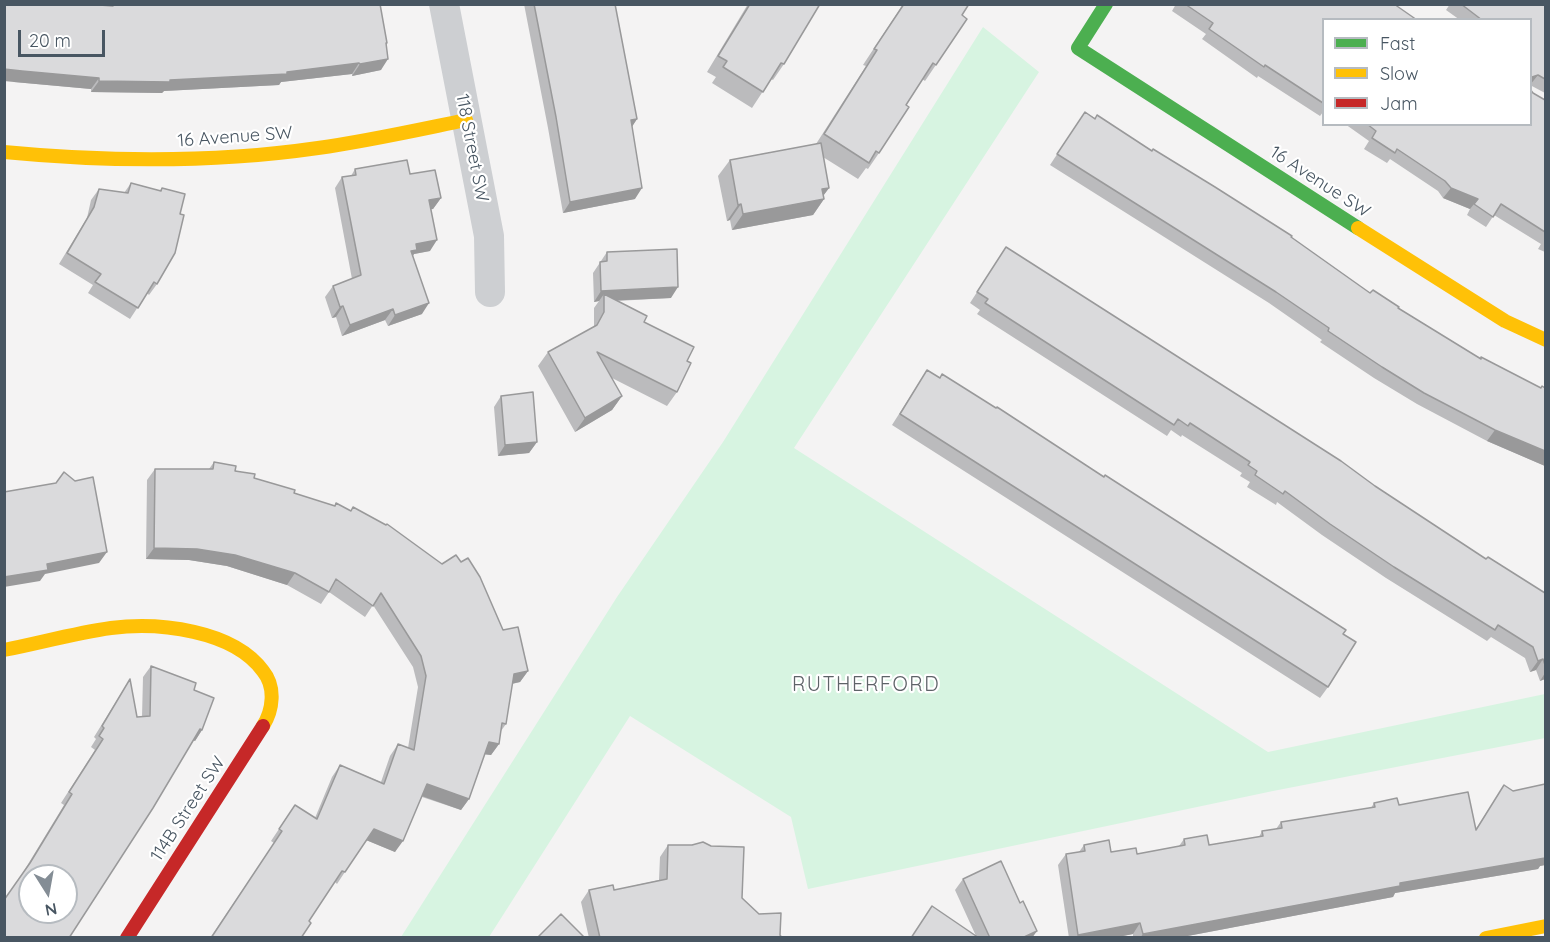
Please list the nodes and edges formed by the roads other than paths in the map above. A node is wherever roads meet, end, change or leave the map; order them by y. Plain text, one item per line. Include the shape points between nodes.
1 (444, 4) edge
2 (1106, 4) edge
3 (466, 120) junction
4 (4, 153) edge
5 (490, 292) dead end
6 (1545, 340) edge
7 (4, 650) edge
8 (1545, 926) edge
9 (127, 938) edge
10 (1486, 938) edge

1 - 3 street, 118 Street SW
2 - 6 street, 16 Avenue SW via 1078,48 1464,296
3 - 4 street, 16 Avenue SW via 338,145 218,158 117,159
3 - 5 street, 118 Street SW via 489,236
7 - 9 street, 114B Street SW via 113,628 147,627 205,634 252,656 268,678 273,698 268,716
8 - 10 street

